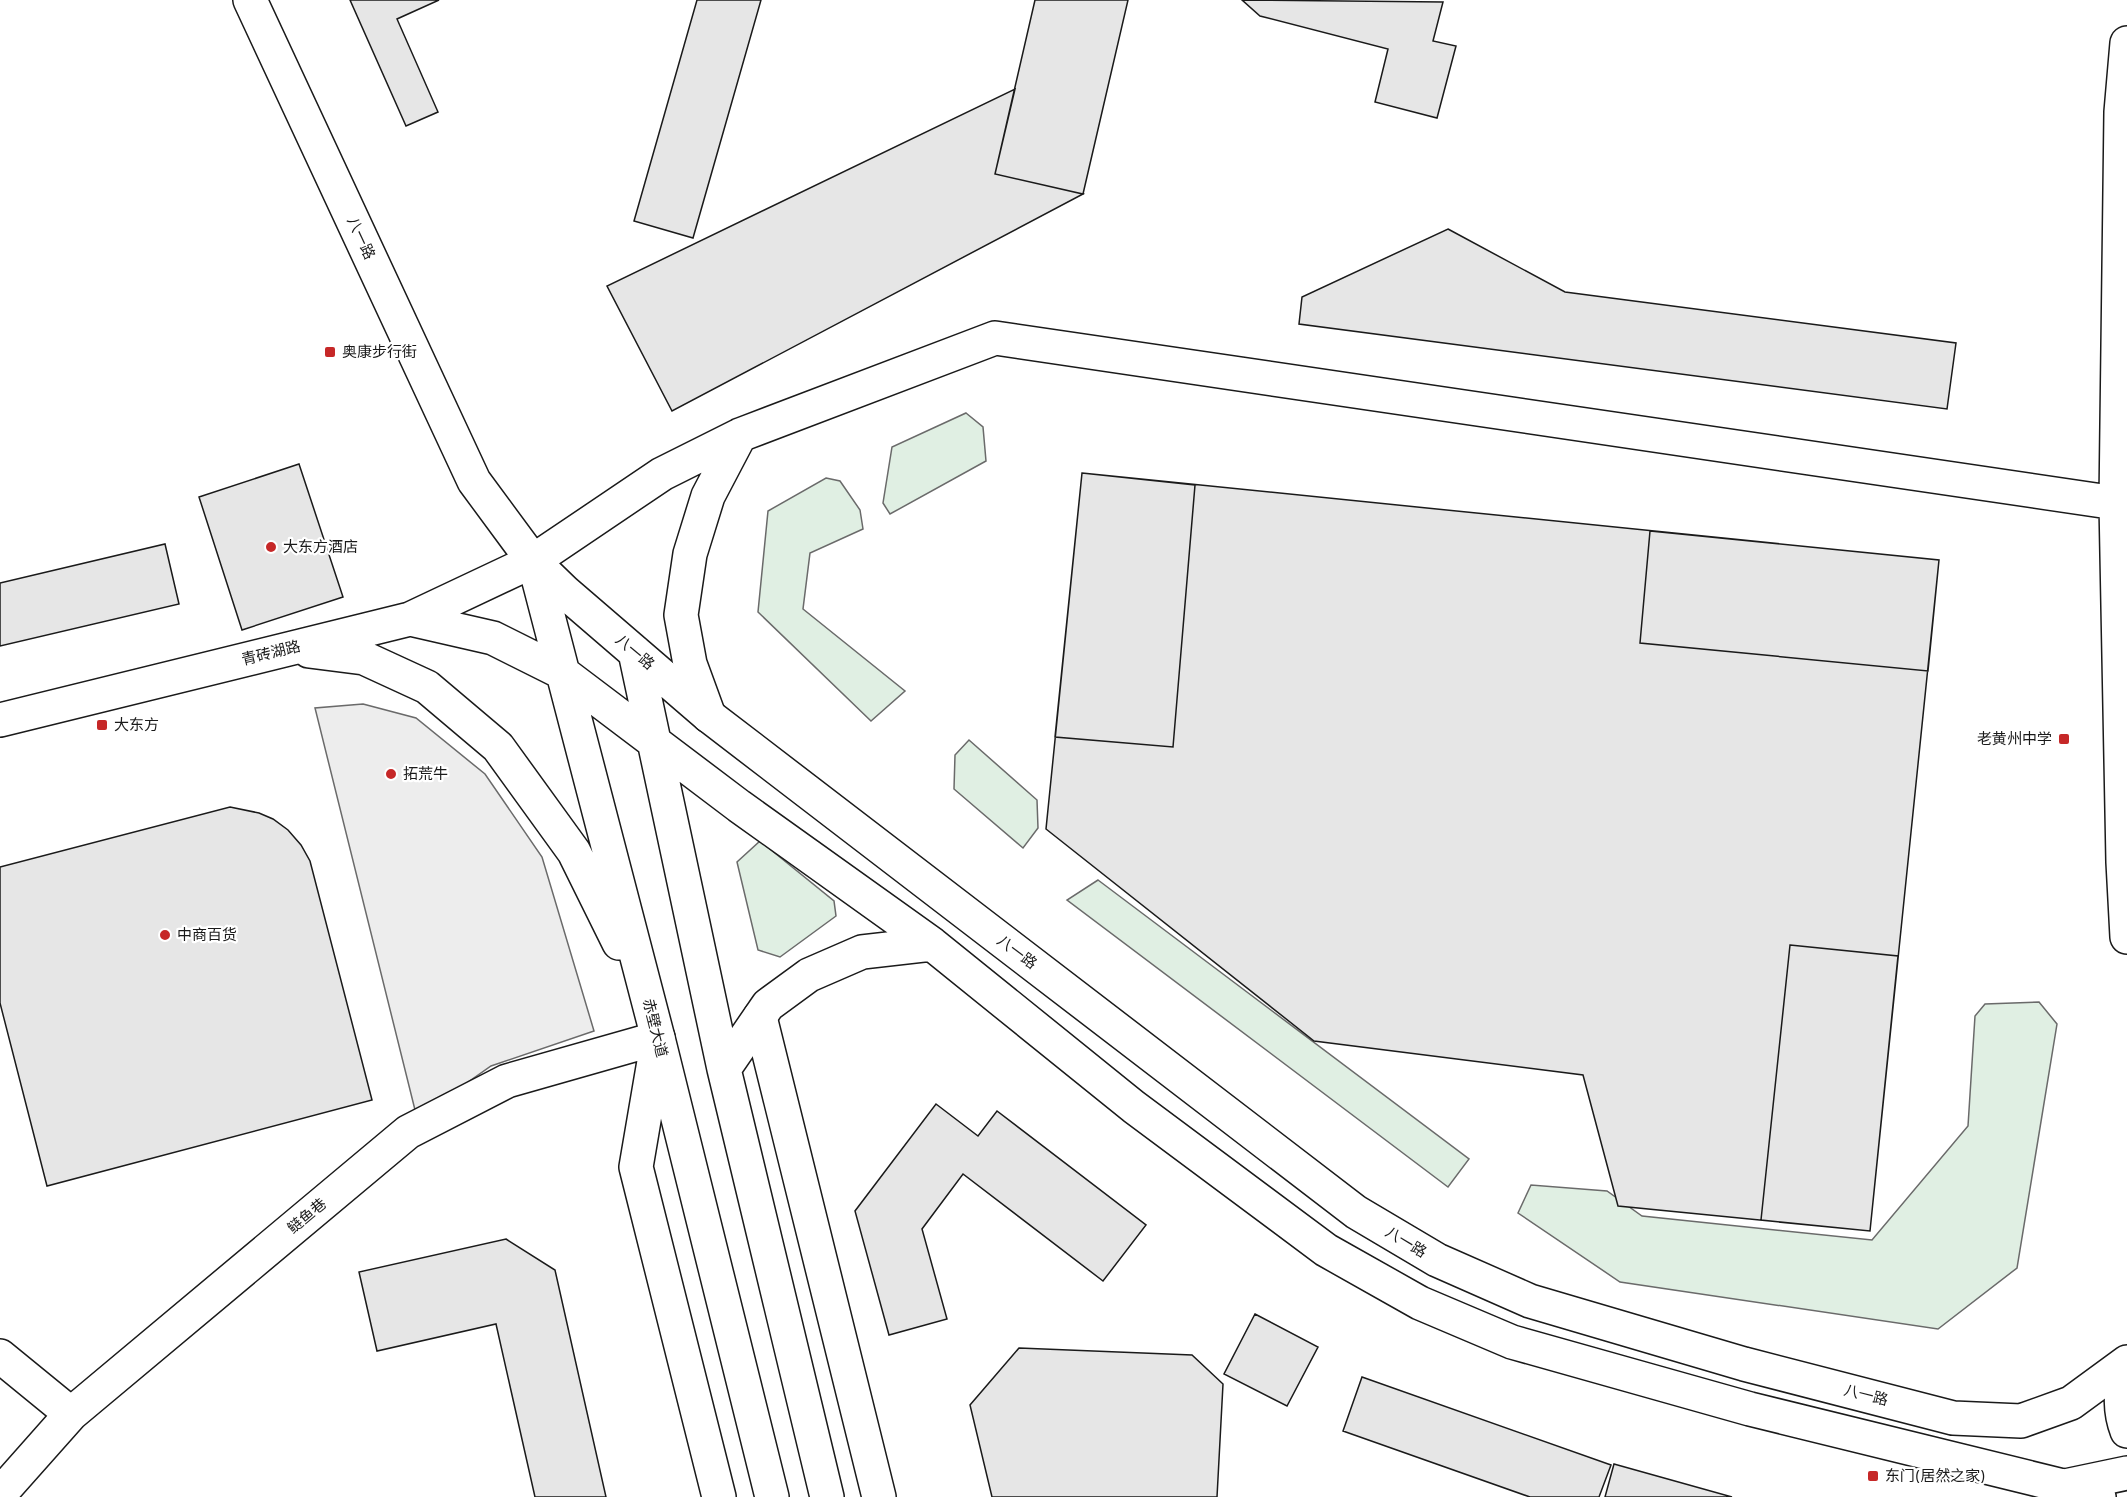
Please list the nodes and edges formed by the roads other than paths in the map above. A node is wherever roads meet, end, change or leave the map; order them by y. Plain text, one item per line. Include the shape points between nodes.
1 (250, 0) edge
2 (2127, 43) edge
3 (2123, 363) edge
4 (740, 435) junction
5 (2116, 503) junction
6 (533, 561) junction
7 (410, 619) junction
8 (292, 648) junction
9 (635, 652) junction
10 (563, 672) junction
11 (709, 716) junction
12 (0, 720) edge
13 (655, 742) junction
14 (2127, 937) edge
15 (932, 944) junction
16 (649, 1003) junction
17 (760, 1017) junction
18 (658, 1038) junction
19 (724, 1069) junction
20 (0, 1356) edge
21 (2127, 1362) edge
22 (2127, 1373) edge
23 (71, 1414) junction
24 (2127, 1431) edge
25 (2127, 1473) edge
26 (2063, 1486) junction
27 (0, 1494) edge
28 (719, 1497) edge
29 (772, 1497) edge
30 (827, 1497) edge
31 (879, 1497) edge
32 (2098, 1497) edge

1 - 6 main road, 八一路 via 474,482
2 - 3 main road via 2121,112
3 - 5 main road
4 - 5 main road, 青砖湖路 via 995,338
4 - 6 main road, 青砖湖路 via 662,474
4 - 11 main road via 708,496 690,554 681,615 690,664
5 - 14 main road
6 - 7 main road, 青砖湖路
6 - 9 main road, 八一路
6 - 10 main road, 赤壁大道
7 - 8 main road, 青砖湖路
7 - 10 main road via 493,638
8 - 12 main road, 青砖湖路
8 - 16 main road via 364,658 427,687 498,747 574,852
9 - 11 main road, 八一路
9 - 13 main road
10 - 13 main road
10 - 16 main road, 赤壁大道
11 - 21 main road, 八一路 via 1356,1212 1437,1260 1530,1301 1744,1364 1953,1418 2021,1420 2071,1403
13 - 15 main road
13 - 19 main road
15 - 17 main road via 862,952 809,975 768,1005
15 - 26 main road via 1134,1107 1316,1242 1420,1303 1512,1342 1750,1409
16 - 18 main road, 赤壁大道
17 - 19 main road
17 - 31 main road
18 - 23 main road, 鲢鱼巷 via 507,1081 408,1132
18 - 28 main road via 636,1167
18 - 29 main road, 赤壁大道
19 - 30 main road
20 - 23 main road
22 - 24 main road via 2121,1404
23 - 27 main road, 鲢鱼巷
25 - 26 main road
26 - 32 main road

